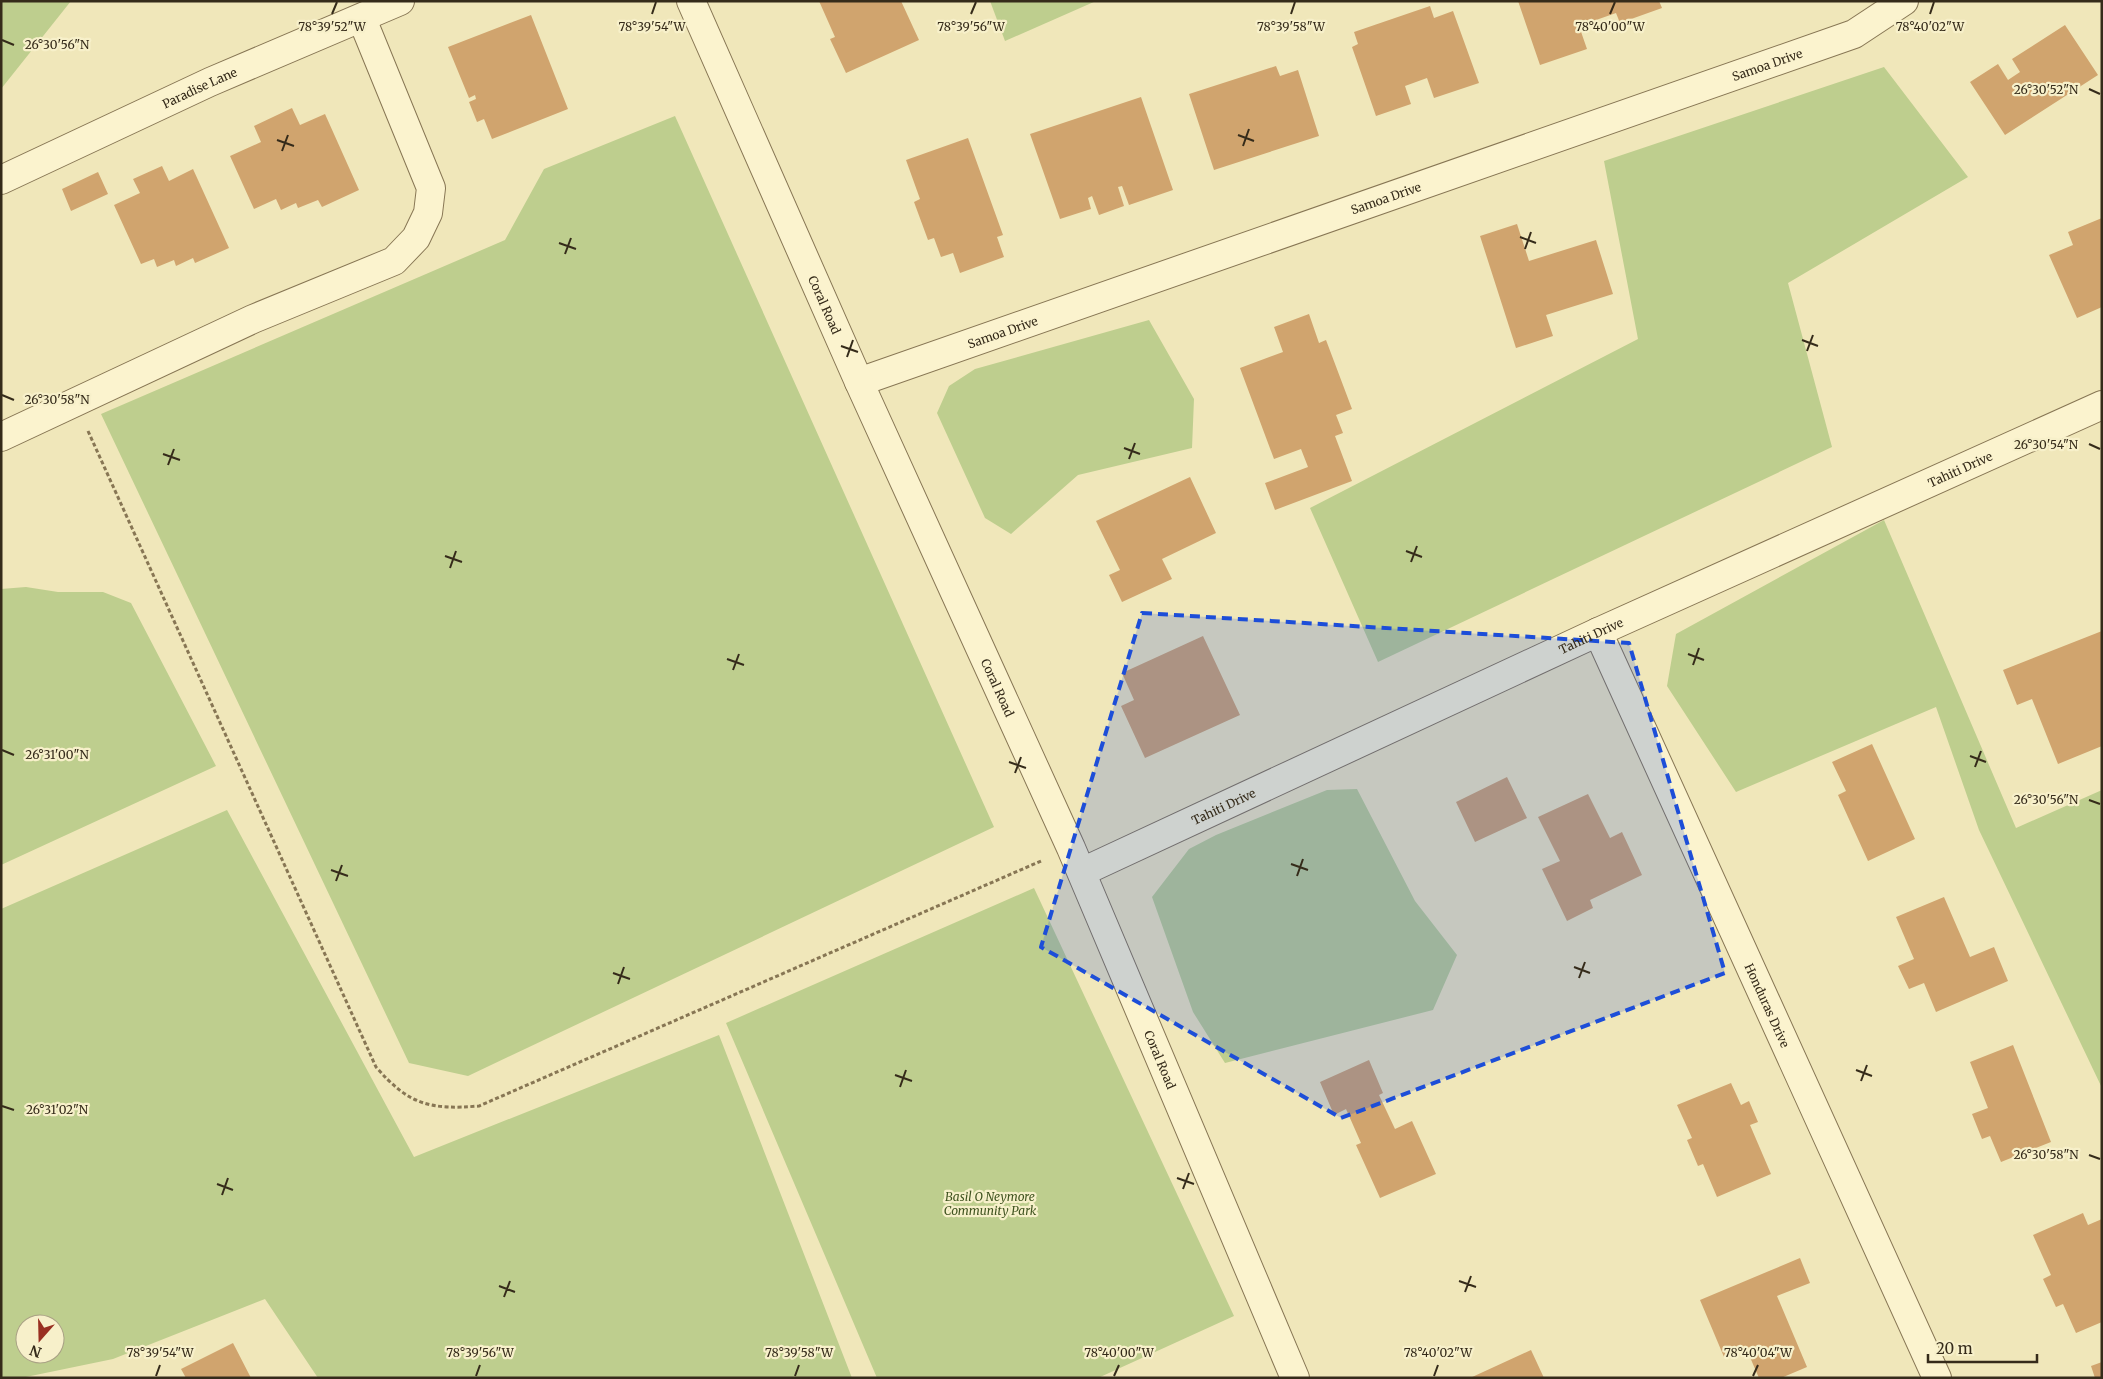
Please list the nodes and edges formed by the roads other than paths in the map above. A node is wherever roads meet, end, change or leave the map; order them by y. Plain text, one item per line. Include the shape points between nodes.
1 (400, 1) edge
2 (691, 1) edge
3 (1904, 1) edge
4 (362, 18) junction
5 (1, 180) edge
6 (859, 382) junction
7 (2102, 405) edge
8 (1, 437) edge
9 (1598, 632) junction
10 (1077, 860) junction
11 (1288, 1375) edge
12 (1937, 1378) edge

1 - 4 street, Paradise Lane
2 - 6 street, Coral Road
3 - 6 street, Samoa Drive via 1854,34
4 - 5 street, Paradise Lane via 210,82
4 - 8 street via 431,188 428,213 416,238 394,261 253,319
6 - 10 street, Coral Road
7 - 9 street, Tahiti Drive
9 - 10 street, Tahiti Drive
9 - 12 street, Honduras Drive
10 - 11 street, Coral Road

